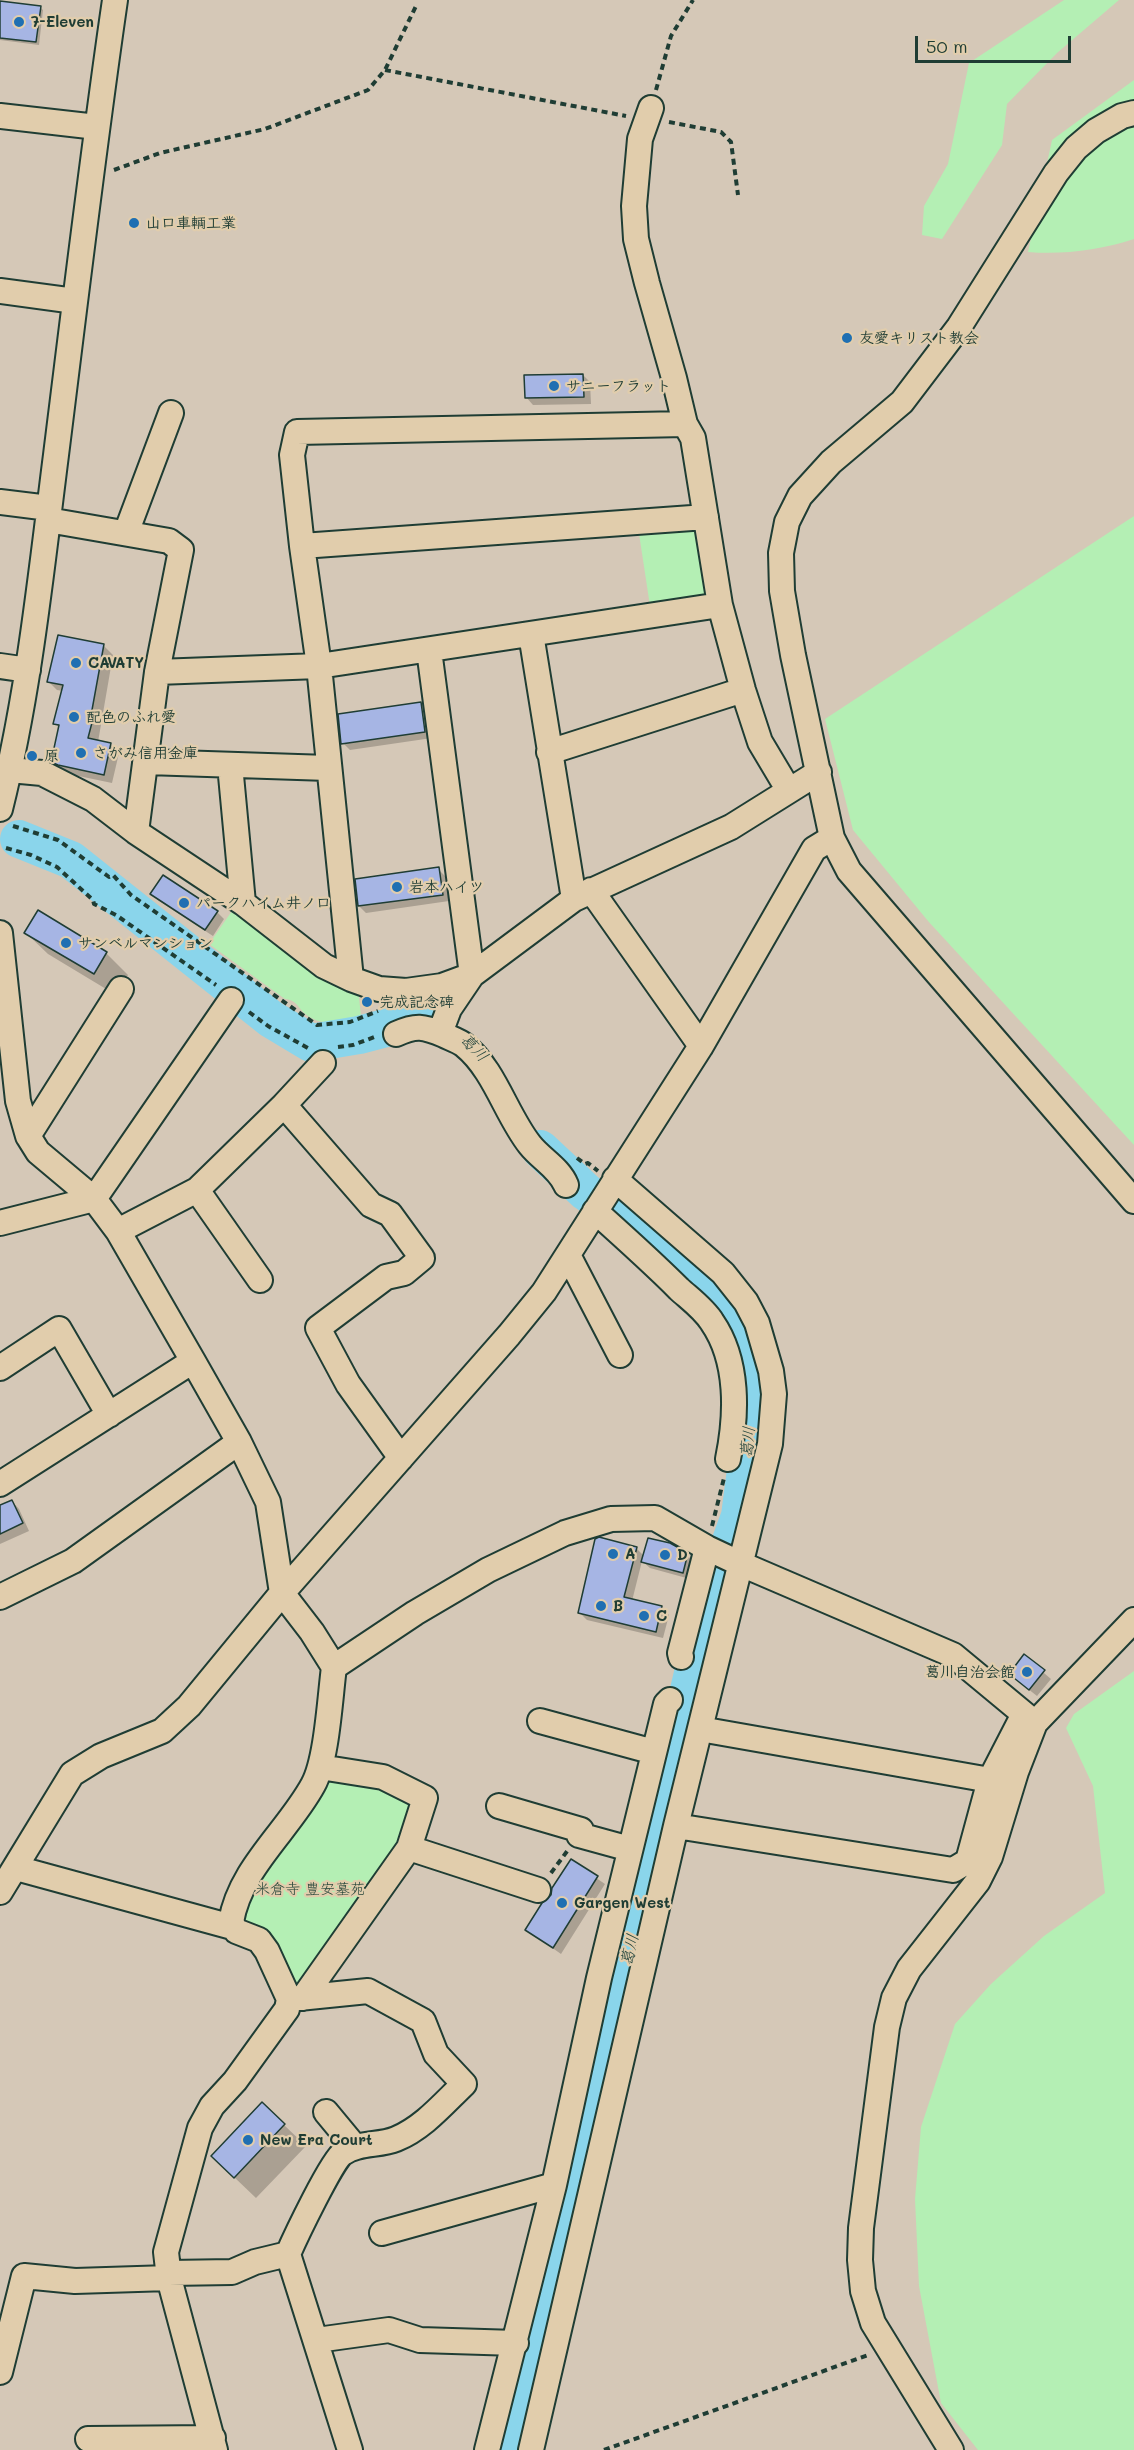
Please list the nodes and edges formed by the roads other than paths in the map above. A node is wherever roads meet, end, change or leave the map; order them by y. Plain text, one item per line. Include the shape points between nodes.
1 (115, 0) edge
2 (1134, 112) edge
3 (649, 114) road end
4 (0, 116) edge
5 (97, 127) junction
6 (0, 291) edge
7 (75, 301) junction
8 (171, 413) dead end
9 (685, 424) junction
10 (0, 501) edge
11 (49, 514) junction
12 (706, 517) junction
13 (126, 533) junction
14 (302, 546) junction
15 (720, 604) junction
16 (531, 634) junction
17 (429, 650) junction
18 (0, 666) edge
19 (320, 666) junction
20 (28, 670) junction
21 (157, 672) junction
22 (742, 690) junction
23 (549, 752) junction
24 (147, 762) junction
25 (230, 765) junction
26 (328, 768) junction
27 (10, 770) junction
28 (819, 772) junction
29 (788, 789) junction
30 (7, 818) edge
31 (136, 832) junction
32 (832, 838) junction
33 (583, 894) junction
34 (243, 903) junction
35 (0, 933) edge
36 (472, 975) junction
37 (351, 979) junction
38 (121, 989) dead end
39 (231, 1000) road end
40 (440, 1033) junction
41 (396, 1034) road end
42 (701, 1046) junction
43 (323, 1054) road end
44 (284, 1105) junction
45 (28, 1136) junction
46 (615, 1179) junction
47 (566, 1185) dead end
48 (197, 1190) junction
49 (94, 1199) junction
50 (1134, 1201) edge
51 (596, 1210) junction
52 (0, 1223) edge
53 (118, 1231) junction
54 (568, 1255) junction
55 (261, 1280) dead end
56 (620, 1355) dead end
57 (193, 1361) junction
58 (0, 1368) edge
59 (109, 1415) junction
60 (239, 1442) junction
61 (401, 1458) junction
62 (728, 1459) road end
63 (0, 1484) edge
64 (707, 1548) junction
65 (741, 1564) junction
66 (282, 1593) junction
67 (0, 1596) edge
68 (1134, 1620) edge
69 (681, 1657) dead end
70 (334, 1667) junction
71 (670, 1700) dead end
72 (1030, 1718) junction
73 (540, 1721) dead end
74 (700, 1729) junction
75 (654, 1752) junction
76 (320, 1767) junction
77 (990, 1780) junction
78 (499, 1806) dead end
79 (676, 1826) junction
80 (409, 1848) junction
81 (630, 1849) junction
82 (6, 1875) edge
83 (538, 1890) road end
84 (232, 1927) junction
85 (599, 1978) junction
86 (638, 1988) junction
87 (296, 1998) junction
88 (326, 2112) dead end
89 (356, 2146) junction
90 (554, 2186) junction
91 (382, 2233) dead end
92 (288, 2254) junction
93 (169, 2275) junction
94 (317, 2340) junction
95 (516, 2343) junction
96 (0, 2372) edge
97 (88, 2439) dead end
98 (214, 2444) edge
99 (350, 2450) edge
100 (487, 2450) edge
101 (531, 2450) edge
102 (951, 2450) edge

1 - 5 street
2 - 28 street via 1096,131 1076,148 1056,173 959,327 902,402 831,462 800,496 787,522 781,554 782,591
3 - 9 street via 640,139 636,239
4 - 5 street
5 - 7 street
6 - 7 street
7 - 11 street
8 - 13 street
9 - 12 street via 693,438
9 - 14 street via 297,432 292,455
10 - 11 street
11 - 13 street
11 - 20 street
12 - 14 street
12 - 15 street
13 - 21 street via 169,541 181,550
14 - 19 street
15 - 16 street
15 - 22 street
16 - 17 street
16 - 23 street
17 - 19 street
17 - 36 street
18 - 20 street
19 - 21 street
19 - 26 street
20 - 27 street
21 - 24 street
22 - 23 street
22 - 29 street via 760,742
23 - 33 street
24 - 25 street
24 - 31 street
25 - 26 street
25 - 34 street
26 - 37 street
27 - 30 street
27 - 31 street via 42,773 68,785
28 - 29 street
28 - 32 street
29 - 33 street via 731,826
31 - 34 street
32 - 42 street via 814,849
32 - 50 street via 849,871
33 - 36 street
33 - 42 street
34 - 37 street via 324,966
35 - 45 street via 18,1101
36 - 37 street via 442,986 406,991 379,989
36 - 40 street via 449,1009
38 - 45 street
39 - 49 street
40 - 41 street via 417,1026
40 - 47 street via 463,1044 475,1056 530,1145 563,1177
42 - 46 street
43 - 44 street
44 - 48 street
44 - 61 street via 372,1205 390,1214 422,1257 404,1273 386,1276 318,1328 348,1384
45 - 49 street via 38,1152
46 - 51 street
46 - 65 street via 735,1286 757,1323 765,1346 774,1394 773,1418
48 - 53 street
48 - 55 street
49 - 52 street
49 - 53 street
51 - 54 street
51 - 62 street via 711,1321 724,1347 733,1388 734,1422
53 - 57 street
54 - 56 street
54 - 61 street via 509,1335
57 - 59 street
57 - 60 street
58 - 59 street via 59,1329
59 - 63 street
60 - 66 street via 268,1502
60 - 67 street via 73,1561
61 - 66 street
64 - 65 street
64 - 69 street
64 - 70 street via 656,1518 611,1519 591,1524 488,1570
65 - 72 street via 953,1655
65 - 74 street
66 - 70 street
66 - 82 street via 189,1706 162,1731 101,1756 72,1774
68 - 72 street
70 - 76 street
71 - 75 street
72 - 77 street
72 - 102 street via 990,1857 978,1881 909,1970 894,1998 886,2027 861,2228 863,2291 873,2323
73 - 75 street
74 - 77 street
74 - 79 street
75 - 81 street
76 - 80 street via 383,1777 425,1798
76 - 84 street via 313,1785 245,1886 232,1917
77 - 79 street via 968,1861 953,1870
78 - 81 street
79 - 86 street
80 - 83 street
80 - 87 street
81 - 85 street
82 - 84 street
84 - 87 street via 259,1940
85 - 86 street
85 - 90 street
86 - 101 street
87 - 89 street via 368,1991 423,2021 436,2054 464,2084 415,2130 394,2140
87 - 93 street via 200,2128 166,2252
88 - 89 street
89 - 92 street via 341,2154
90 - 91 street
90 - 95 street
92 - 93 street via 232,2272
92 - 94 street
93 - 96 street via 75,2281 24,2276
93 - 98 street
94 - 95 street via 389,2330 420,2340
94 - 99 street
95 - 100 street
97 - 98 street

